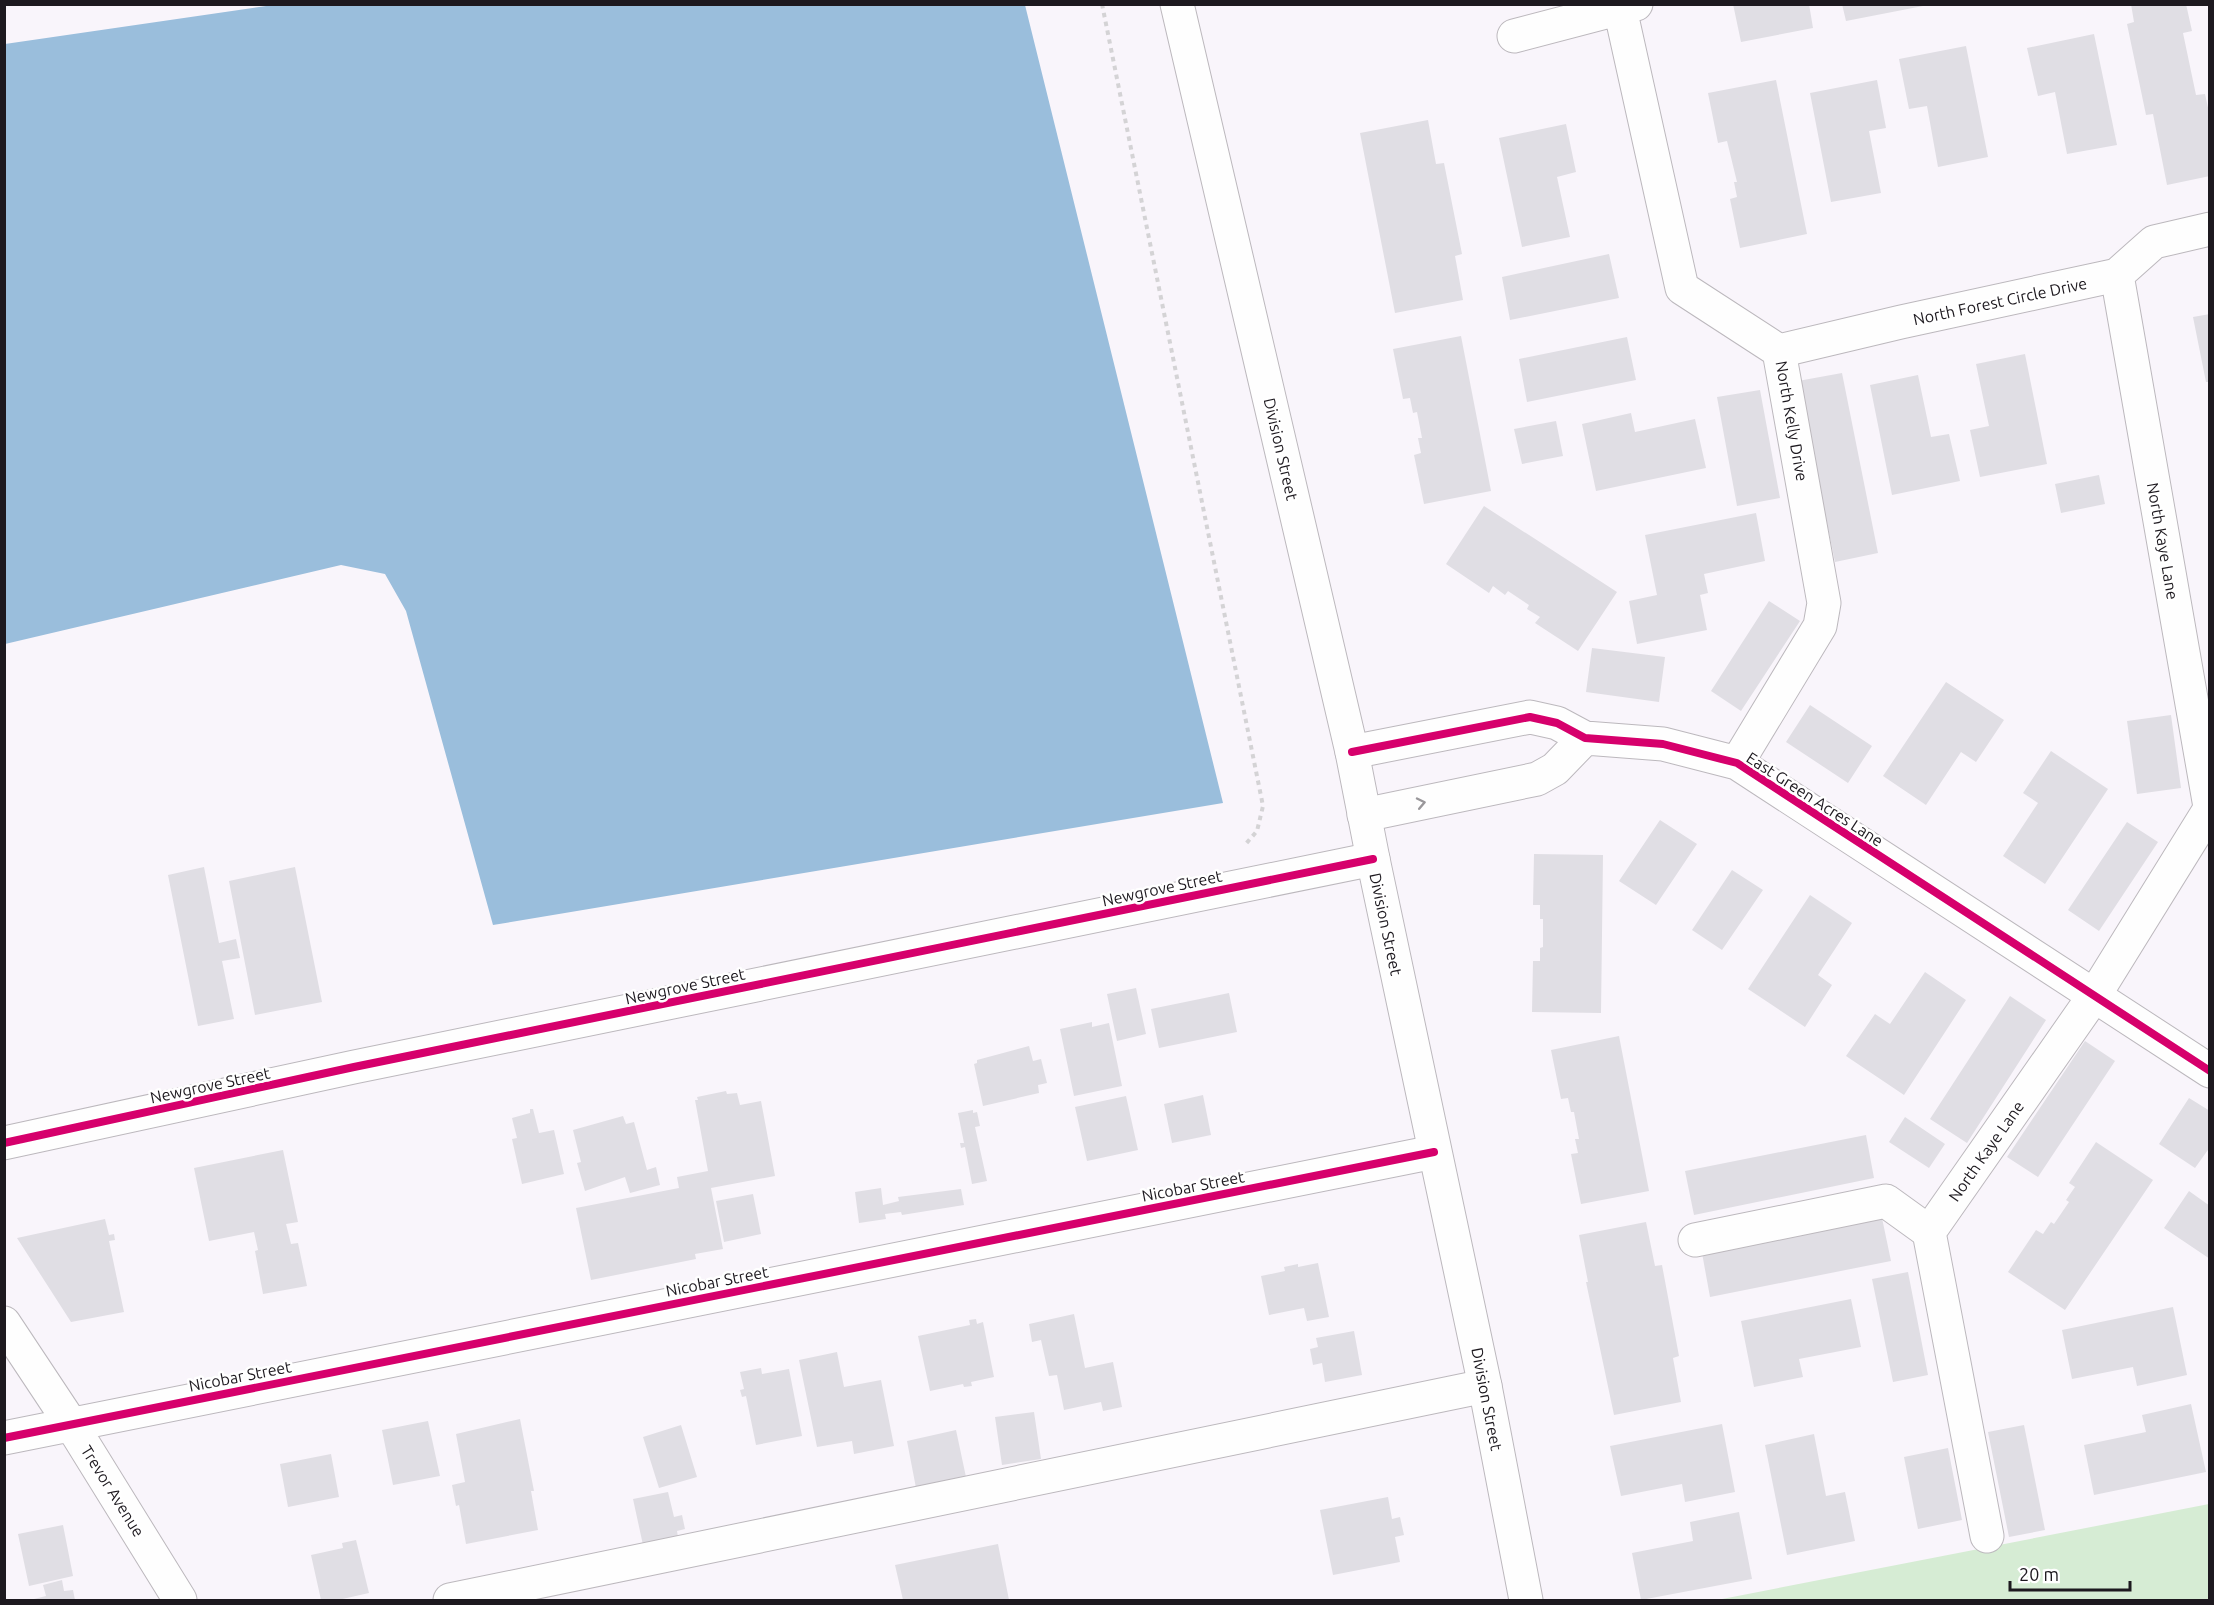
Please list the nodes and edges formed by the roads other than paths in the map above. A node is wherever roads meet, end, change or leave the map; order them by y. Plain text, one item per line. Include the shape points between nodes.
1 (1177, 4) edge
2 (1625, 6) edge
3 (1514, 36) dead end
4 (2210, 229) edge
5 (2117, 275) junction
6 (1779, 351) junction
7 (1585, 738) junction
8 (1352, 752) junction
9 (1737, 763) junction
10 (2210, 808) edge
11 (1364, 815) junction
12 (1373, 859) junction
13 (2094, 996) junction
14 (2210, 1071) edge
15 (4, 1143) edge
16 (1434, 1152) junction
17 (1929, 1232) junction
18 (1695, 1240) dead end
19 (4, 1323) edge
20 (1485, 1386) junction
21 (71, 1424) junction
22 (4, 1438) edge
23 (1987, 1536) dead end
24 (180, 1600) edge
25 (450, 1600) edge
26 (1526, 1600) edge

1 - 8 street, Division Street
2 - 3 street
2 - 6 street, North Kelly Drive via 1682,288
4 - 5 street, North Forest Circle Drive via 2154,242
5 - 6 street, North Forest Circle Drive
5 - 10 street, North Kaye Lane
6 - 9 street, North Kelly Drive via 1824,603 1820,626
7 - 8 street, East Green Acres Lane via 1557,723 1530,717
7 - 9 street, East Green Acres Lane via 1663,744
11 -> 7 street via 1537,779 1555,770
8 - 11 street, Division Street
9 - 13 street, East Green Acres Lane
10 - 13 street, North Kaye Lane
11 - 12 street, Division Street
12 - 15 street, Newgrove Street via 354,1067
12 - 16 street, Division Street
13 - 14 street, East Green Acres Lane
13 - 17 street, North Kaye Lane
16 - 20 street, Division Street
16 - 21 street, Nicobar Street
17 - 18 street via 1886,1201
17 - 23 street
19 - 21 street, Trevor Avenue
20 - 25 street
20 - 26 street, Division Street
21 - 22 street, Nicobar Street
21 - 24 street, Trevor Avenue

